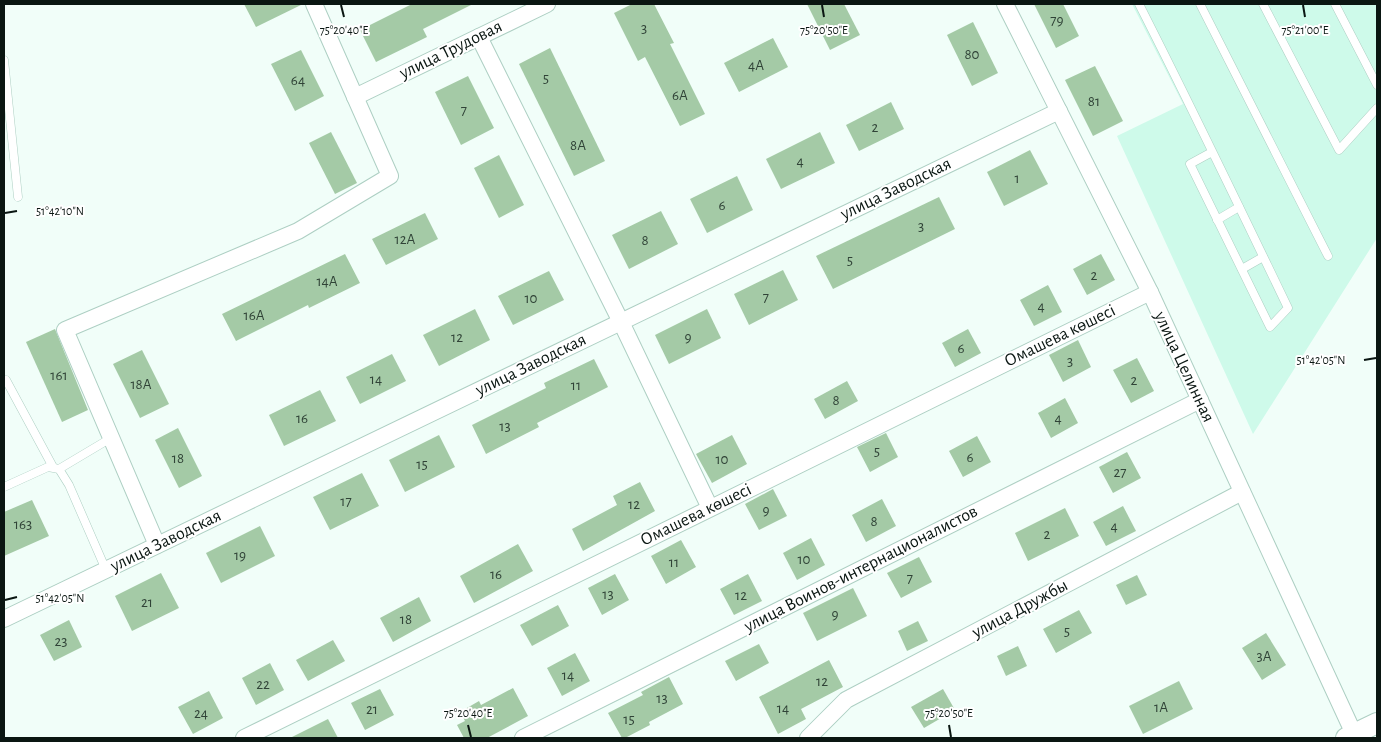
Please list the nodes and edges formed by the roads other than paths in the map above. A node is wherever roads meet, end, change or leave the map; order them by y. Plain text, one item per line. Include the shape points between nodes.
1 (314, 4) edge
2 (547, 4) edge
3 (1005, 4) edge
4 (1139, 4) edge
5 (1200, 4) edge
6 (1263, 4) edge
7 (1335, 4) edge
8 (479, 37) junction
9 (4, 60) edge
10 (1377, 85) edge
11 (355, 97) junction
12 (1377, 108) edge
13 (1059, 111) junction
14 (1212, 152) junction
15 (18, 197) dead end
16 (1239, 207) junction
17 (1217, 220) junction
18 (1328, 256) dead end
19 (1263, 257) junction
20 (1242, 269) junction
21 (1150, 292) junction
22 (621, 322) junction
23 (6, 380) dead end
24 (1200, 400) junction
25 (111, 438) junction
26 (56, 468) junction
27 (4, 487) edge
28 (1242, 492) junction
29 (710, 508) junction
30 (157, 545) junction
31 (106, 570) junction
32 (4, 619) edge
33 (1377, 723) edge
34 (1350, 736) edge
35 (244, 738) edge
36 (523, 738) edge
37 (808, 738) edge

1 - 11 street
2 - 8 street, улица Трудовая
3 - 13 street, улица Целинная
4 - 14 lane
5 - 18 lane
6 - 12 lane via 1339,150
7 - 10 lane
8 - 11 street, улица Трудовая
8 - 22 street
9 - 15 lane
11 - 25 street via 390,176 298,231 65,330
13 - 21 street, улица Целинная
13 - 22 street, улица Заводская
14 - 16 lane
14 - 17 lane via 1190,164
16 - 17 lane
16 - 19 lane
17 - 20 lane
19 - 20 lane
19 - 20 lane via 1288,308 1270,327
21 - 24 street, улица Целинная
21 - 29 street, Омашева көшесі
22 - 29 street
22 - 30 street, улица Заводская
23 - 26 lane
24 - 28 street, улица Целинная
24 - 36 street, улица Воинов-интернационалистов
25 - 26 lane
25 - 30 street
26 - 27 lane via 48,467
26 - 31 lane via 69,485
28 - 34 street, улица Целинная
28 - 37 street, улица Дружбы via 846,700
29 - 35 street, Омашева көшесі
30 - 31 street, улица Заводская
31 - 32 street, улица Заводская
33 - 34 street

